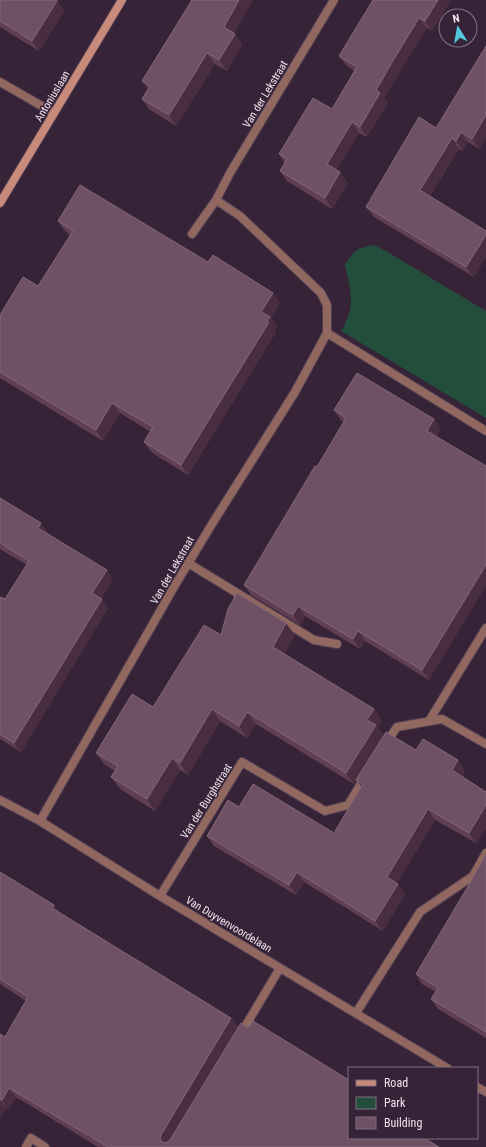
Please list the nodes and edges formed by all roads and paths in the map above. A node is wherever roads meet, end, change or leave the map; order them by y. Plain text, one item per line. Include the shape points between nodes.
1 (122, 0) edge
2 (334, 0) edge
3 (0, 82) edge
4 (54, 113) junction
5 (216, 200) junction
6 (0, 203) edge
7 (192, 234) dead end
8 (327, 333) junction
9 (486, 431) edge
10 (188, 563) junction
11 (486, 628) edge
12 (337, 644) edge
13 (429, 721) junction
14 (486, 744) edge
15 (380, 753) edge
16 (368, 772) edge
17 (0, 800) edge
18 (40, 821) junction
19 (486, 853) edge
20 (160, 896) junction
21 (280, 968) junction
22 (356, 1013) junction
23 (236, 1040) edge
24 (445, 1067) edge
25 (26, 1147) edge
26 (45, 1147) edge

1 - 4 main road, Antoniuslaan
2 - 5 street, Van der Lekstraat
3 - 4 street
4 - 6 main road, Antoniuslaan
5 - 7 street, Van der Lekstraat
5 - 8 street, Van der Lekstraat via 240,216 321,292 327,305
8 - 9 street
8 - 10 street, Van der Lekstraat via 295,392
10 - 12 street via 314,640
10 - 18 street, Van der Lekstraat
11 - 13 street
13 - 14 street via 442,719
13 - 15 street via 396,727
16 - 20 street, Van der Burghstraat via 348,805 325,811 242,762
17 - 18 street, Van Duyvenvoordelaan
18 - 20 street, Van Duyvenvoordelaan
19 - 22 street via 473,876 420,912
20 - 21 street, Van Duyvenvoordelaan
21 - 22 street, Van Duyvenvoordelaan
21 - 23 street
22 - 24 street, Van Duyvenvoordelaan
25 - 26 street via 32,1138

